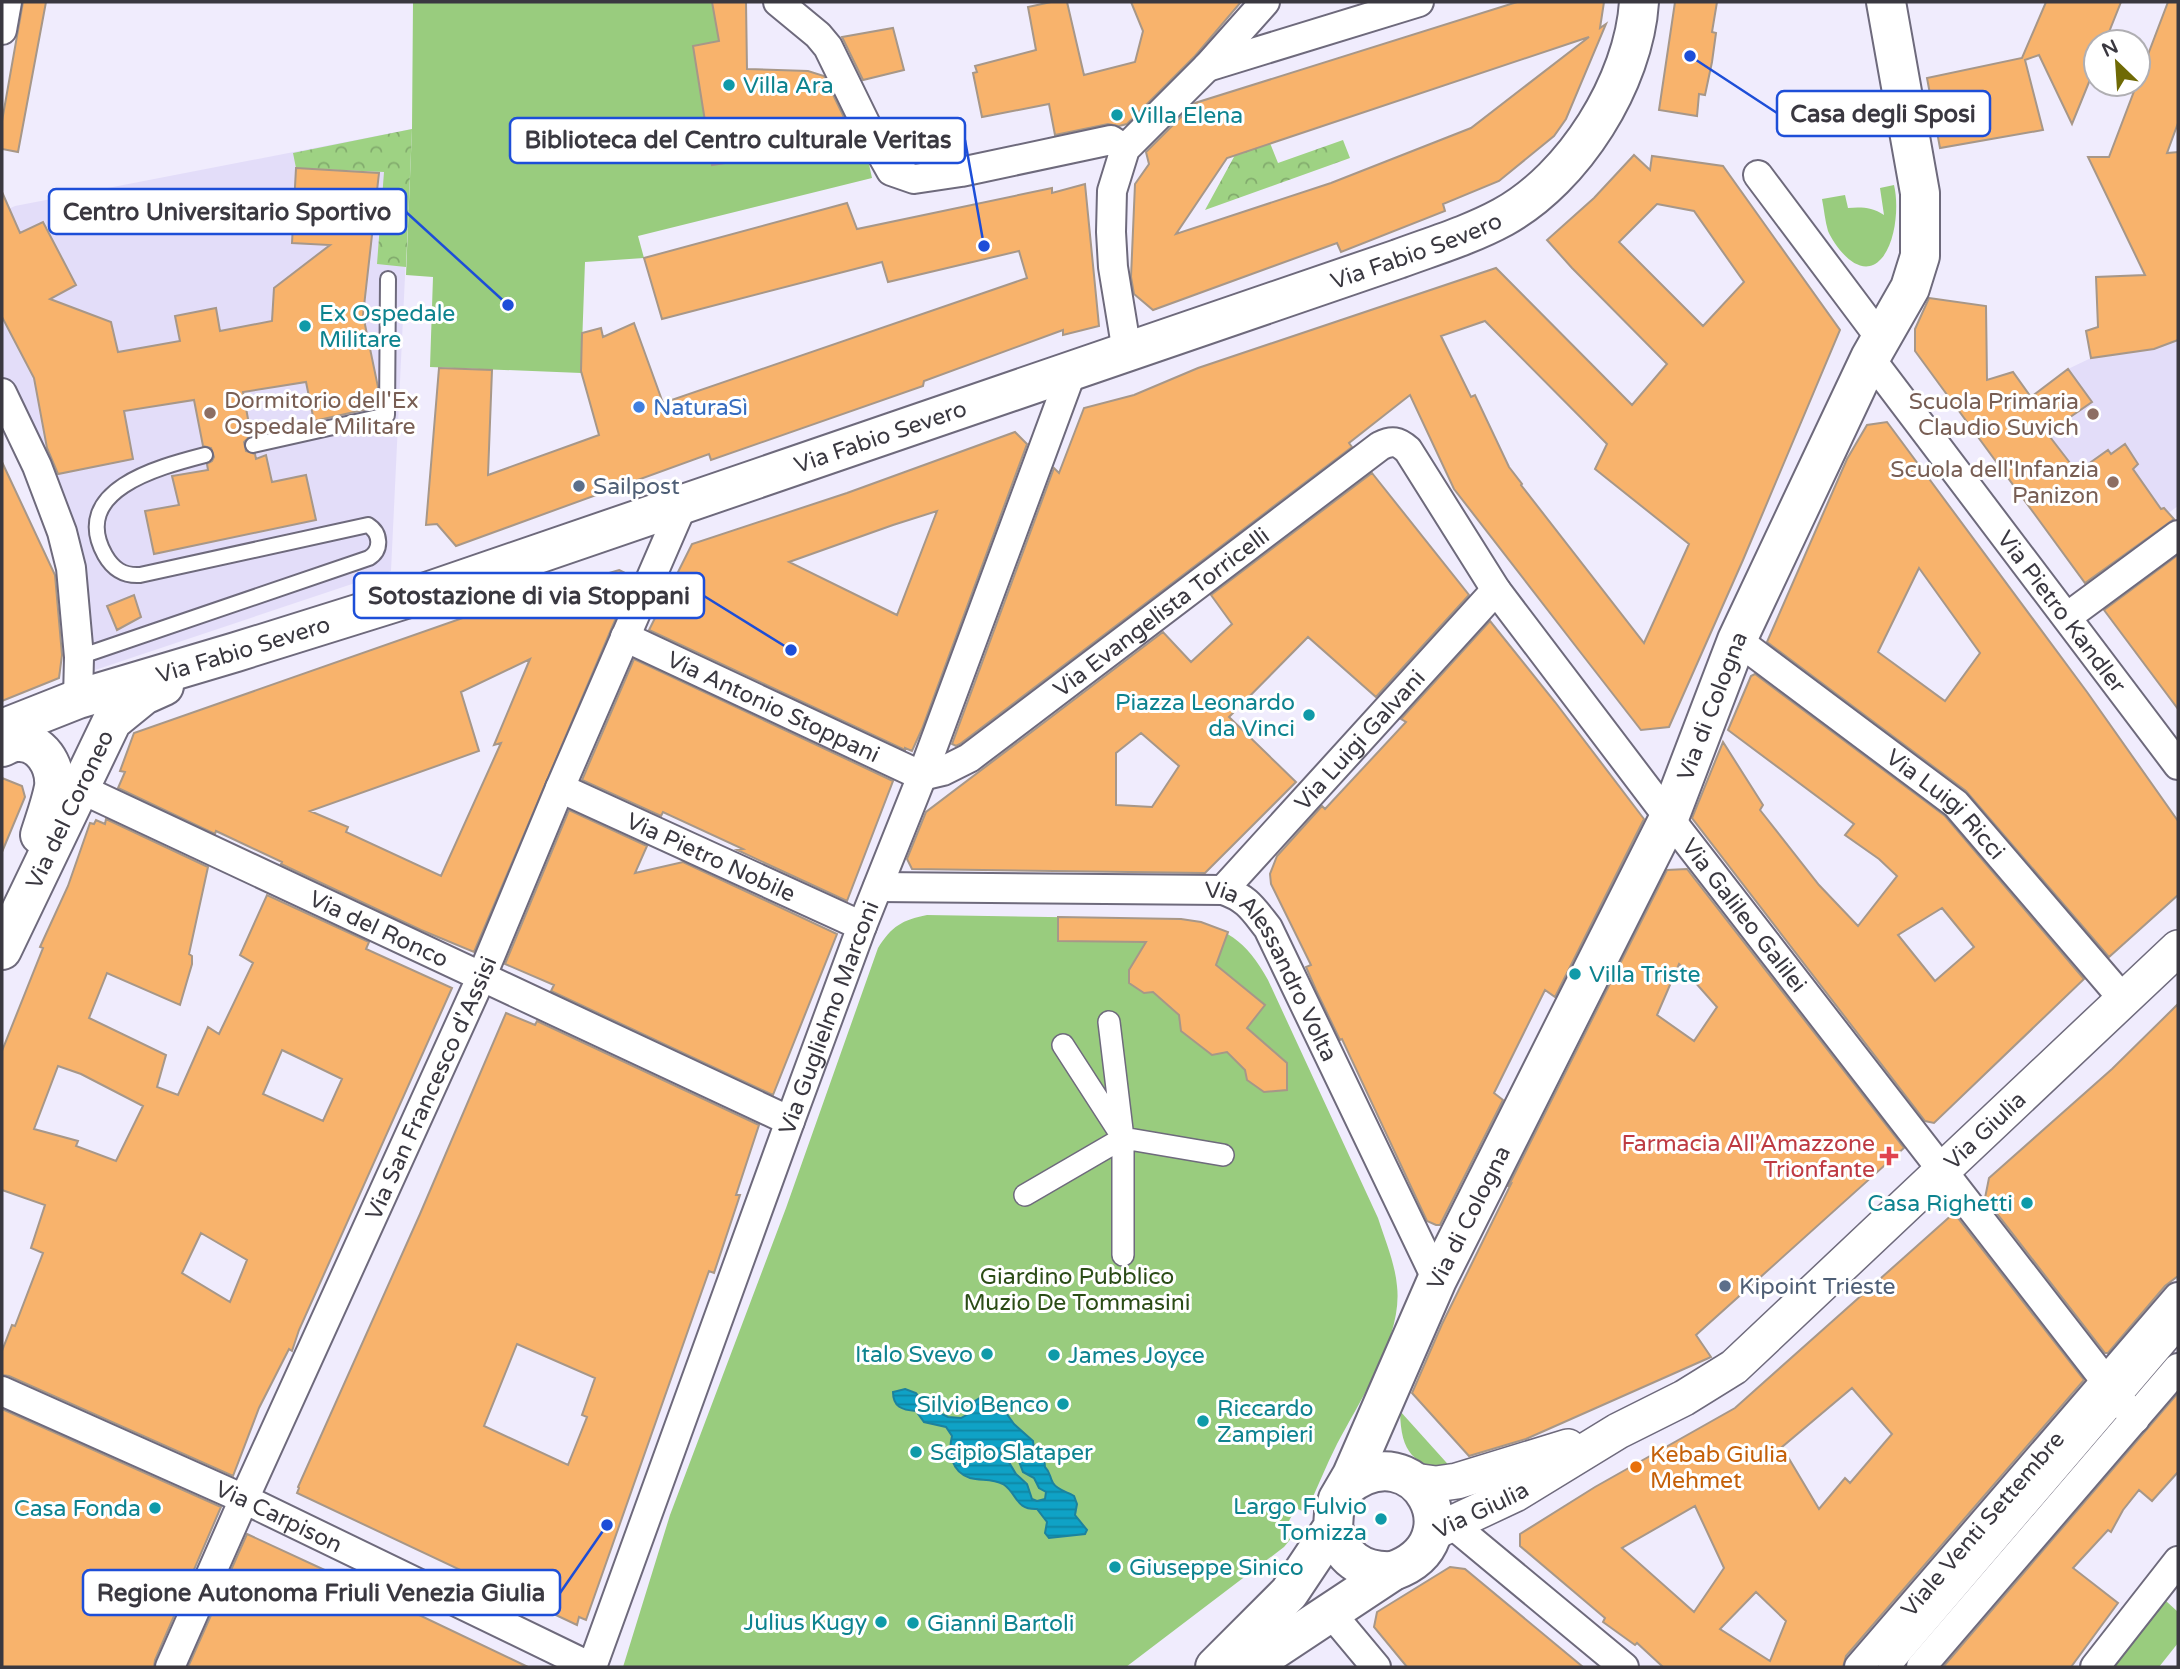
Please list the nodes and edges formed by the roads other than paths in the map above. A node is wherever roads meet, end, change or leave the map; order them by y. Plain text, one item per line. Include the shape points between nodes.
1 (7, 2) edge
2 (778, 2) edge
3 (1265, 2) edge
4 (1419, 2) edge
5 (1639, 2) edge
6 (1886, 2) edge
7 (2, 30) edge
8 (1207, 67) junction
9 (1125, 149) junction
10 (1758, 175) dead end
11 (388, 279) dead end
12 (1876, 349) junction
13 (1127, 352) junction
14 (1072, 371) junction
15 (2, 393) edge
16 (1396, 441) joint
17 (253, 445) dead end
18 (205, 455) dead end
19 (683, 503) junction
20 (2178, 535) edge
21 (1496, 590) junction
22 (2067, 617) junction
23 (625, 637) junction
24 (1737, 640) junction
25 (236, 652) junction
26 (79, 657) junction
27 (78, 699) junction
28 (2, 729) edge
29 (2, 747) edge
30 (2178, 765) edge
31 (922, 776) junction
32 (560, 788) junction
33 (81, 789) junction
34 (1669, 818) junction
35 (878, 887) junction
36 (1223, 890) junction
37 (862, 926) junction
38 (2178, 948) edge
39 (2, 950) edge
40 (481, 978) junction
41 (2124, 1000) junction
42 (1109, 1023) dead end
43 (1063, 1045) dead end
44 (790, 1121) junction
45 (1123, 1138) junction
46 (1223, 1155) dead end
47 (1942, 1171) junction
48 (1025, 1195) dead end
49 (1123, 1255) dead end
50 (1437, 1280) junction
51 (2178, 1297) edge
52 (2178, 1329) edge
53 (2178, 1368) edge
54 (1391, 1385) junction
55 (2, 1391) edge
56 (2120, 1400) junction
57 (1618, 1431) junction
58 (1410, 1478) junction
59 (1346, 1487) junction
60 (244, 1499) junction
61 (1333, 1527) junction
62 (1443, 1529) junction
63 (2178, 1561) edge
64 (1393, 1571) junction
65 (1330, 1612) junction
66 (170, 1667) edge
67 (592, 1667) edge
68 (1215, 1667) edge
69 (1248, 1667) edge
70 (1376, 1667) edge
71 (1624, 1667) edge
72 (1860, 1667) edge
73 (1889, 1667) edge
74 (1921, 1667) edge
75 (2095, 1667) edge

1 - 7 street
2 - 9 street via 828,47 891,171 914,179 1111,139
3 - 8 street
4 - 8 street
5 - 13 main road, Via Fabio Severo via 1623,73 1597,122 1570,160 1531,199 1467,233
6 - 12 main road, Via di Cologna via 1920,193 1922,229 1910,288
8 - 9 street
9 - 13 street via 1112,191 1111,232
10 - 12 street, Via Pietro Kandler
11 - 17 lane via 387,415
12 - 22 street, Via Pietro Kandler
12 - 24 main road, Via di Cologna
13 - 14 main road, Via Fabio Severo
14 - 19 main road, Via Fabio Severo
14 - 31 street, Via Guglielmo Marconi
15 - 26 street via 62,533 71,568
16 - 21 street, Via Galileo Galilei via 1408,450
16 - 31 street, Via Evangelista Torricelli via 1380,446 969,758
18 - 26 lane via 140,475 106,500 95,529 100,546 124,575 368,526 377,536 375,555
19 - 23 street, Via San Francesco d'Assisi
19 - 25 main road, Via Fabio Severo
20 - 22 street
21 - 34 street, Via Galileo Galilei
21 - 36 street, Via Luigi Galvani
22 - 30 street, Via Pietro Kandler
23 - 31 street, Via Antonio Stoppani
23 - 32 street, Via San Francesco d'Assisi
24 - 34 main road, Via di Cologna
24 - 41 street, Via Luigi Ricci via 1956,804
25 - 27 main road, Via Fabio Severo
25 - 33 main road, Via del Coroneo via 145,695 112,721
26 - 27 street
27 - 28 main road, Via Fabio Severo
29 - 39 main road via 17,742 40,750 54,773 54,786
31 - 35 street, Via Guglielmo Marconi
32 - 37 street, Via Pietro Nobile
32 - 40 street, Via San Francesco d'Assisi
33 - 39 main road, Via del Coroneo
33 - 40 street, Via del Ronco
34 - 47 street, Via Galileo Galilei
34 - 50 main road, Via di Cologna
35 - 36 street, Via Alessandro Volta
35 - 37 street, Via Guglielmo Marconi
36 - 50 street, Via Alessandro Volta via 1250,904 1268,928
37 - 44 street, Via Guglielmo Marconi
38 - 41 street, Via Giulia
40 - 44 street, Via del Ronco
40 - 60 street, Via San Francesco d'Assisi
41 - 47 street, Via Giulia
42 - 45 street
43 - 45 street
44 - 67 street, Via Guglielmo Marconi
45 - 46 street
45 - 48 street
45 - 49 street
47 - 56 street, Via Galileo Galilei
47 - 57 street, Via Giulia via 1734,1367
50 - 54 main road, Via di Cologna
51 - 56 street, Viale Venti Settembre
52 - 56 street, Viale Venti Settembre
53 - 56 street, Viale Venti Settembre
54 - 58 main road, Via di Cologna via 1391,1432 1397,1459
54 - 59 main road, Via di Cologna
55 - 60 street, Via Carpison
56 - 72 street, Viale Venti Settembre
56 - 73 street, Viale Venti Settembre
56 - 74 street, Viale Venti Settembre
57 - 58 street, Via Giulia via 1457,1481
57 - 62 street, Via Giulia via 1515,1494
58 - 59 main road via 1390,1471 1374,1472
58 - 62 main road via 1427,1496
59 - 61 main road via 1338,1499
60 - 66 street, Via San Francesco d'Assisi
60 - 67 street, Via Carpison
61 - 64 main road via 1353,1562 1379,1572
61 - 68 main road via 1289,1593
62 - 64 main road, Via Giulia via 1418,1558
62 - 71 street
63 - 75 street
64 - 65 main road, Via Giulia
65 - 69 main road, Via Giulia
65 - 70 street

